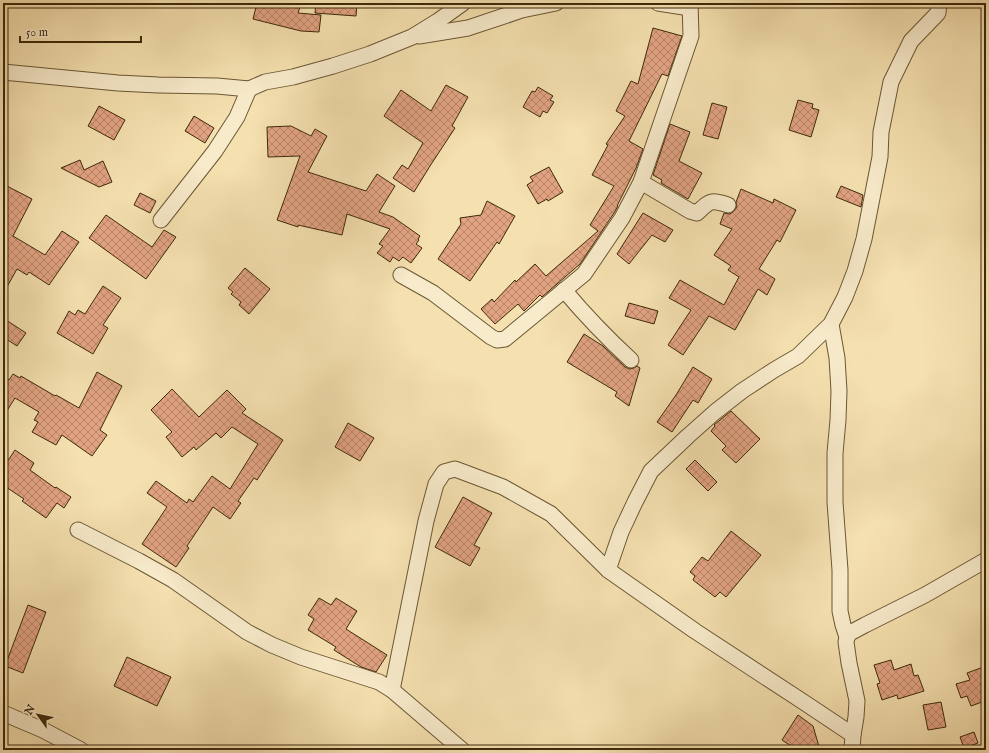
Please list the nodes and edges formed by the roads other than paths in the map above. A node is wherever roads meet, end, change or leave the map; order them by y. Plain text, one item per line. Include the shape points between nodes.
1 (463, 3) edge
2 (556, 3) edge
3 (658, 3) edge
4 (940, 3) edge
5 (690, 6) edge
6 (412, 37) junction
7 (3, 72) edge
8 (249, 89) junction
9 (641, 182) junction
10 (728, 205) dead end
11 (161, 220) dead end
12 (401, 275) dead end
13 (564, 290) junction
14 (831, 324) junction
15 (631, 360) dead end
16 (78, 530) dead end
17 (986, 560) edge
18 (608, 570) junction
19 (847, 637) junction
20 (392, 690) junction
21 (3, 713) edge
22 (852, 743) edge
23 (81, 750) edge
24 (462, 750) edge

1 - 6 street
2 - 6 street via 522,10 468,28
3 - 5 street
4 - 14 street via 938,13 911,41 891,82 864,239 845,297
5 - 9 street via 692,36
6 - 8 street via 370,54 293,77 265,82
7 - 8 street via 118,83
8 - 11 street via 237,117 215,151
9 - 10 street via 697,213 708,203 715,201
9 - 13 street via 622,218 584,274
12 - 13 street via 433,293 497,340 505,339
13 - 15 street via 591,322
14 - 18 street via 798,356 742,391 715,412 651,471 621,532
14 - 19 street via 839,391 834,453 840,611
16 - 20 street via 173,580 247,632 272,645 379,682
17 - 19 street via 925,596 864,625
18 - 20 street via 551,514 503,487 455,469 444,472 436,484 426,521
18 - 22 street via 696,632 805,703
19 - 22 street via 849,663 857,701
20 - 24 street
21 - 23 street

